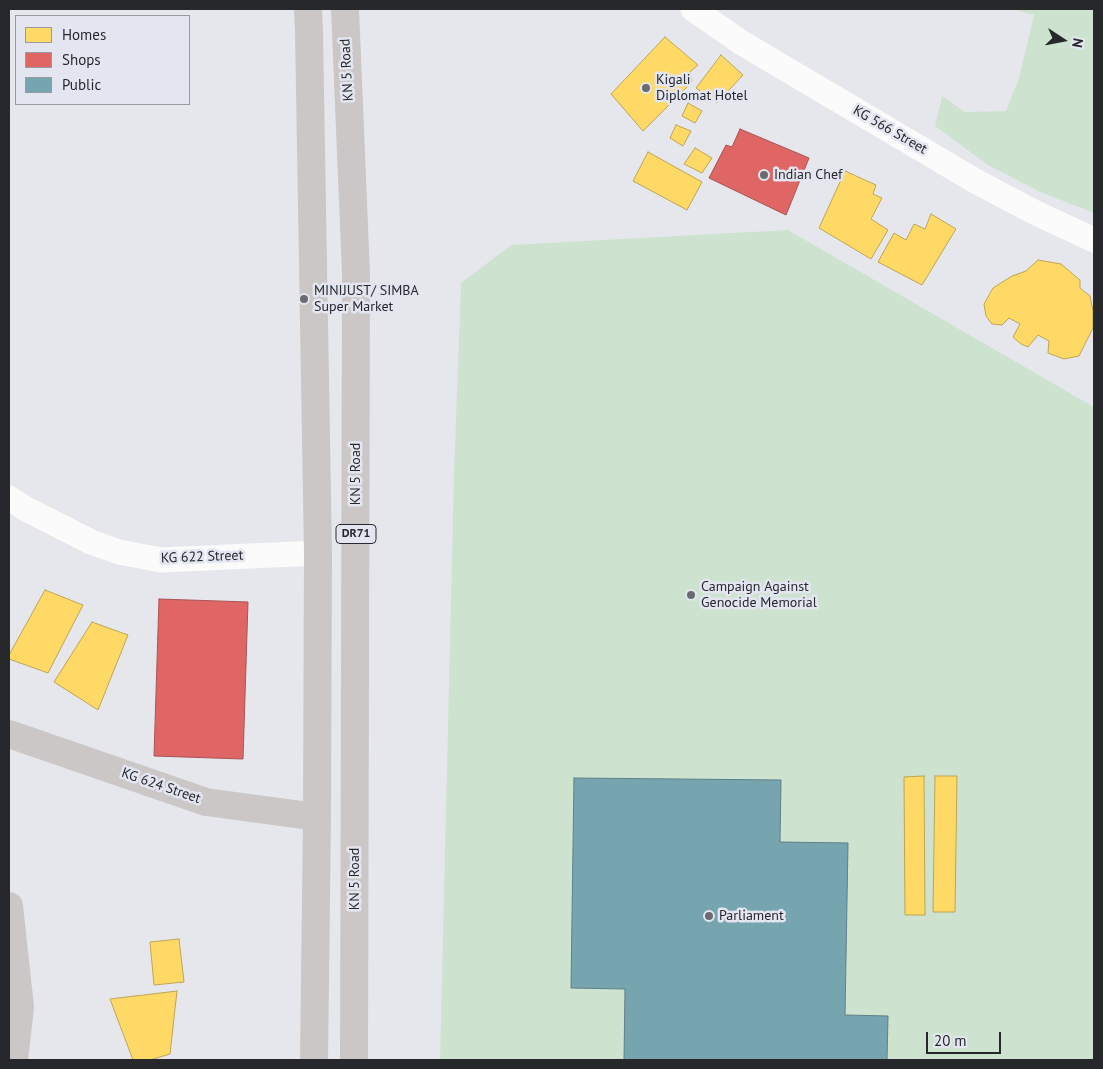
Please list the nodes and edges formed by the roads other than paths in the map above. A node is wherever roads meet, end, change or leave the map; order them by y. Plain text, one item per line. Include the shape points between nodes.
1 (308, 9) edge
2 (345, 9) edge
3 (694, 9) edge
4 (1094, 240) edge
5 (9, 498) edge
6 (318, 553) junction
7 (9, 734) edge
8 (317, 817) junction
9 (9, 906) edge
10 (14, 1060) edge
11 (314, 1060) edge
12 (354, 1060) edge

1 - 6 main road, DR71
2 - 12 main road, KN 5 Road / DR71 via 356,274
3 - 4 street, KG 566 Street via 742,43 977,182
5 - 6 street, KG 622 Street via 91,542 119,552 161,560
6 - 8 main road, DR71
7 - 8 main road, KG 624 Street via 206,802
8 - 11 main road, DR71
9 - 10 main road via 20,1007

